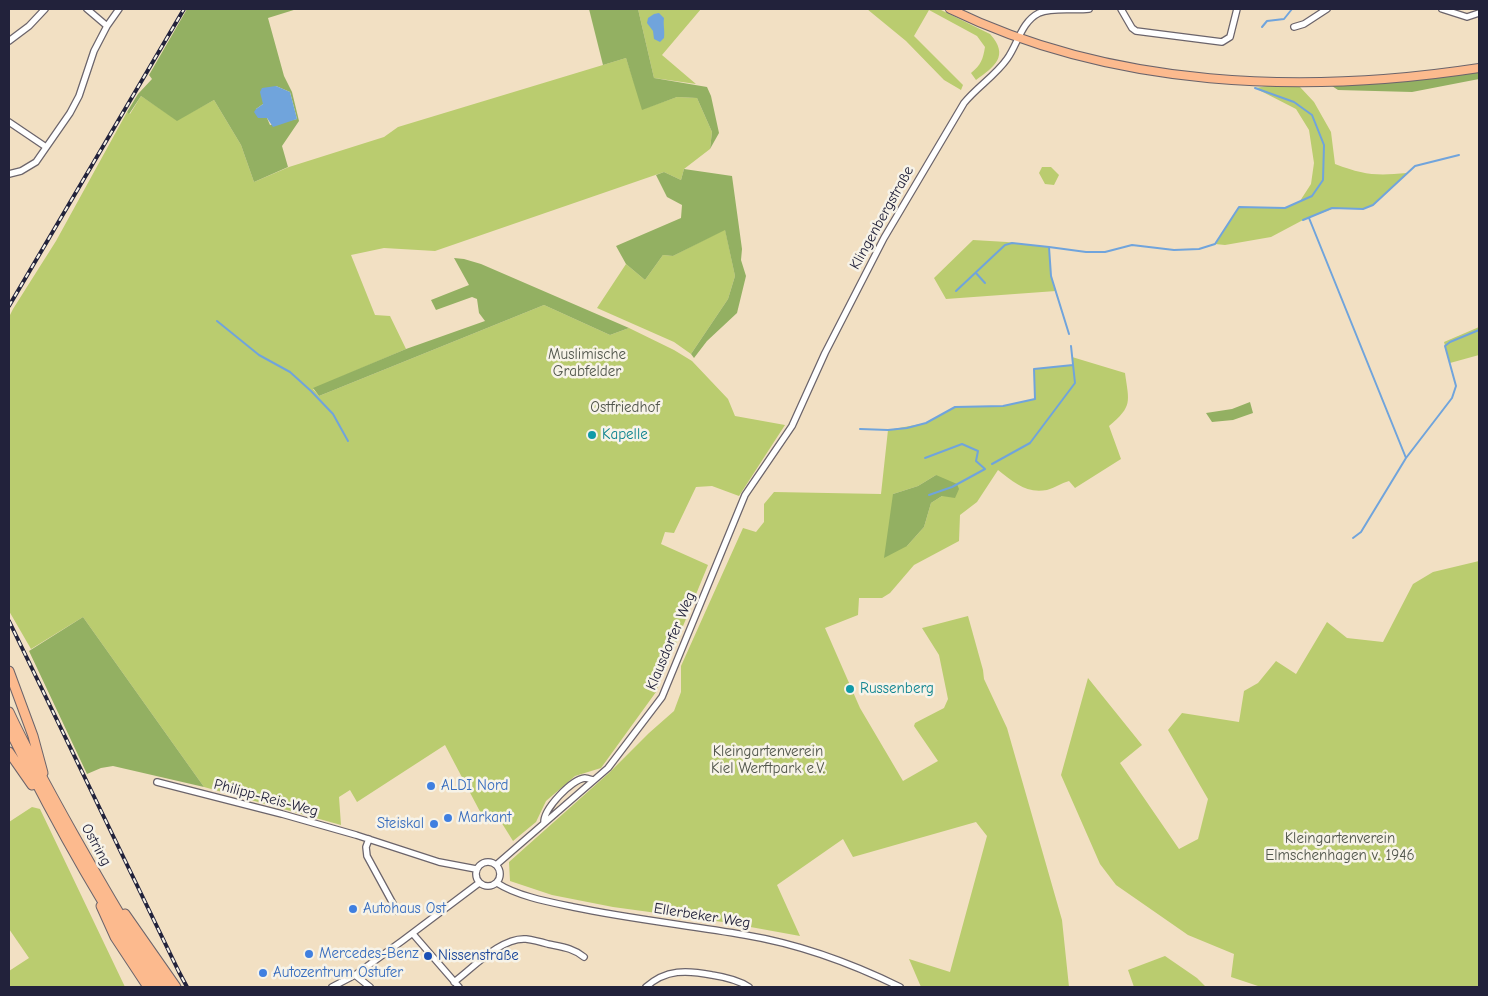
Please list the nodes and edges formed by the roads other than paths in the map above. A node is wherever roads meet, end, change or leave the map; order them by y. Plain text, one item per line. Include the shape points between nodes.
1 (45, 9) edge
2 (87, 9) edge
3 (119, 9) edge
4 (950, 9) edge
5 (1089, 9) edge
6 (1121, 9) edge
7 (1237, 9) edge
8 (1327, 9) edge
9 (1442, 9) edge
10 (1479, 13) edge
11 (107, 26) junction
12 (1294, 27) dead end
13 (1018, 38) junction
14 (9, 42) edge
15 (1479, 68) edge
16 (9, 122) edge
17 (46, 147) junction
18 (9, 174) edge
19 (745, 495) joint
20 (9, 671) edge
21 (9, 712) edge
22 (9, 729) edge
23 (9, 752) edge
24 (593, 780) junction
25 (156, 782) dead end
26 (46, 785) junction
27 (47, 804) junction
28 (544, 823) junction
29 (369, 839) junction
30 (496, 865) junction
31 (476, 869) junction
32 (479, 883) junction
33 (497, 883) junction
34 (100, 890) junction
35 (397, 911) dead end
36 (413, 934) junction
37 (584, 957) dead end
38 (355, 975) junction
39 (456, 985) edge
40 (148, 987) edge
41 (158, 987) edge
42 (166, 987) edge
43 (176, 987) edge
44 (332, 987) edge
45 (370, 987) edge
46 (646, 987) edge
47 (749, 987) edge
48 (900, 987) edge

1 - 14 street
2 - 11 street
3 - 11 street
4 - 13 main road
5 - 13 street, Klingenbergstraße via 1041,12 1024,26
6 - 7 street via 1136,31 1222,42 1230,37
8 - 12 street
9 - 10 street via 1467,17
11 - 17 street via 94,51 75,106
13 - 15 main road via 1143,69 1236,81 1361,81
13 - 19 street, Klingenbergstraße via 1006,60 964,103 912,189 833,336 792,426
16 - 17 street
17 - 18 street via 28,168
19 - 24 street, Klausdorfer Weg via 662,697 608,768
20 - 26 highway via 33,736
21 - 26 highway, Ostring
22 - 27 highway, Ostring
23 - 27 highway
24 - 28 street, Klausdorfer Weg
24 - 28 street, Klausdorfer Weg via 586,778 576,782 552,802
25 - 29 street, Philipp-Reis-Weg
26 - 34 highway, Ostring
27 - 34 highway, Ostring
28 - 30 street, Klausdorfer Weg
29 - 31 street, Philipp-Reis-Weg via 439,862
29 - 35 street via 367,856
30 - 31 street, Klausdorfer Weg via 484,862
30 - 33 street via 500,874
31 - 32 street
32 - 33 street via 488,887
32 - 36 street
33 - 48 street, Ellerbeker Weg via 506,889 559,904 748,935 795,946 843,962
34 - 40 highway via 102,910
34 - 41 highway, Ostring
34 - 42 highway, Ostring
34 - 43 highway via 117,903
36 - 38 street
36 - 39 street
37 - 39 street via 567,948 524,939 513,940 494,950
38 - 44 street
38 - 45 street
46 - 47 street via 665,975 684,971 726,977

